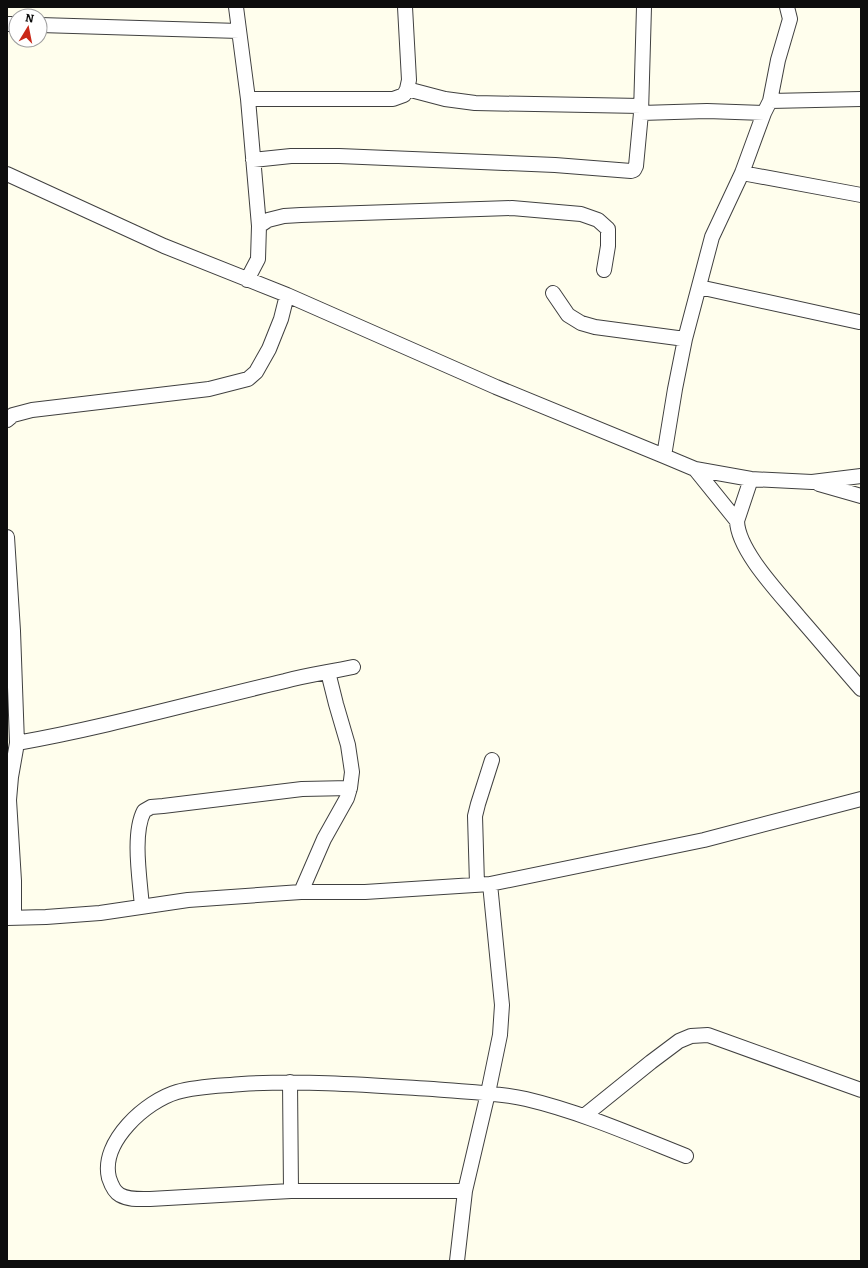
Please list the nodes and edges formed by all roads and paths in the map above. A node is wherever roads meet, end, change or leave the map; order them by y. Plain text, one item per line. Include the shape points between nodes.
1 (236, 7) edge
2 (405, 7) edge
3 (644, 7) edge
4 (787, 7) edge
5 (48, 25) edge
6 (239, 31) junction
7 (407, 89) junction
8 (248, 99) junction
9 (861, 99) edge
10 (767, 107) junction
11 (641, 110) junction
12 (253, 160) junction
13 (742, 173) junction
14 (7, 174) edge
15 (861, 195) edge
16 (259, 226) junction
17 (604, 270) dead end
18 (247, 280) junction
19 (699, 287) junction
20 (553, 293) dead end
21 (287, 295) junction
22 (858, 322) dead end
23 (685, 339) junction
24 (7, 420) edge
25 (664, 456) junction
26 (695, 469) junction
27 (861, 476) edge
28 (751, 479) junction
29 (812, 482) junction
30 (861, 496) edge
31 (737, 521) junction
32 (7, 537) edge
33 (9, 581) edge
34 (353, 667) dead end
35 (328, 672) junction
36 (861, 689) edge
37 (16, 743) junction
38 (492, 760) dead end
39 (350, 788) junction
40 (861, 799) edge
41 (8, 800) edge
42 (484, 884) junction
43 (302, 892) junction
44 (142, 907) junction
45 (10, 918) edge
46 (290, 1082) junction
47 (861, 1090) edge
48 (488, 1094) junction
49 (584, 1116) junction
50 (686, 1156) dead end
51 (291, 1191) junction
52 (465, 1191) junction
53 (457, 1261) edge

1 - 6 street
2 - 7 street via 409,80
3 - 11 street
4 - 10 street via 790,19
5 - 6 street
6 - 8 street
7 - 8 street via 404,95 393,99
7 - 11 street via 476,103
8 - 12 street
9 - 10 street
10 - 11 street via 707,111
10 - 13 street
11 - 12 street via 636,166 631,171 347,156 292,156
12 - 16 street
13 - 15 street
13 - 19 street via 712,237
14 - 18 street via 164,246
16 - 17 street via 268,220 284,216 364,212 512,208 581,214 598,220 608,229
16 - 18 street via 258,259
18 - 21 street
19 - 22 street
19 - 23 street
20 - 23 street via 568,315 581,323
21 - 24 street via 269,349 256,372 248,378 209,389 32,410 13,415
21 - 25 street via 496,387
23 - 25 street
25 - 26 street
26 - 28 street
26 - 31 street
27 - 29 street
28 - 29 street
28 - 31 street
29 - 30 street
31 - 36 street via 737,528 753,560
32 - 33 street
33 - 37 street
34 - 35 street
35 - 37 street via 286,680 138,718
35 - 39 street via 348,745 352,772
37 - 41 street
38 - 42 street via 476,816
39 - 43 street via 324,839
39 - 44 street via 302,789 144,810 138,831
40 - 42 street via 704,840
41 - 45 street via 14,881
42 - 43 street via 365,892
42 - 48 street via 502,1005 500,1035
43 - 44 street via 188,900
44 - 45 street via 100,913
46 - 48 street
46 - 51 street
46 - 51 street via 212,1086 176,1092 152,1103 136,1116 115,1143 108,1160 108,1171 111,1184 118,1194 131,1199
47 - 49 street via 708,1035 692,1036 679,1041
48 - 49 street via 522,1098
48 - 52 street
49 - 50 street
51 - 52 street
52 - 53 street

